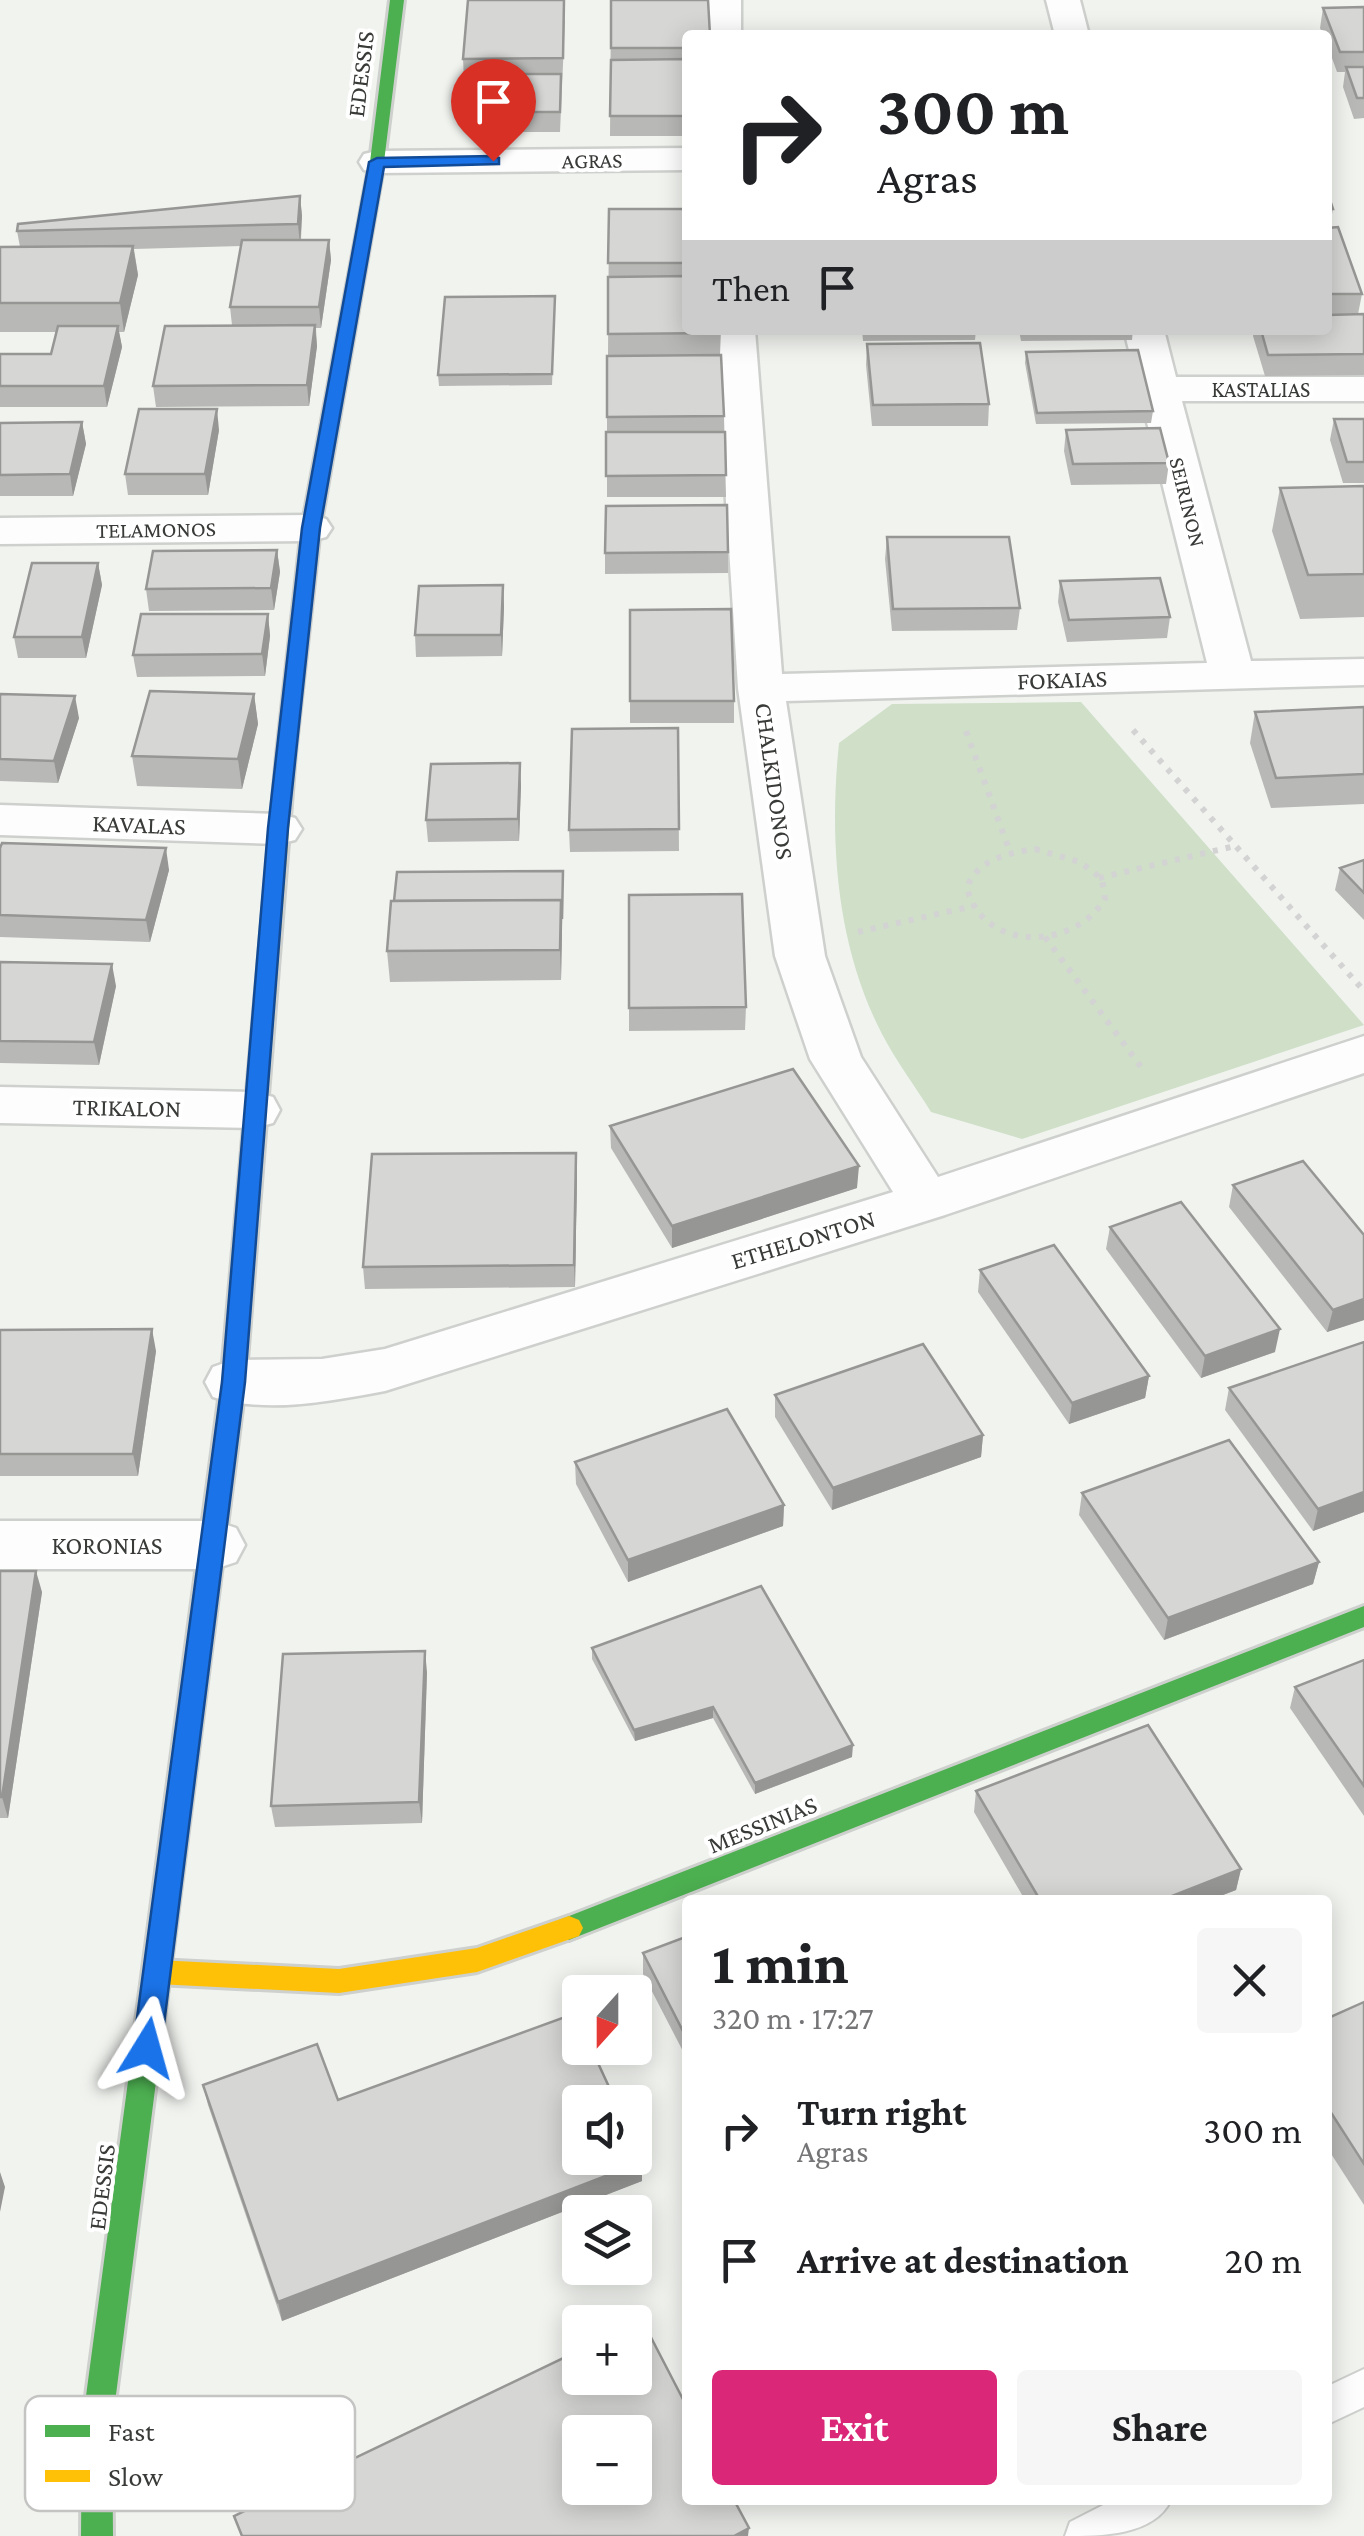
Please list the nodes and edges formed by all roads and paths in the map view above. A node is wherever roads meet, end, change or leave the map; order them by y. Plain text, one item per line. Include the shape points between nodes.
1 (397, 0) edge
2 (724, 0) edge
3 (1063, 0) edge
4 (724, 30) edge
5 (1071, 30) edge
6 (682, 159) edge
7 (377, 162) junction
8 (735, 335) edge
9 (1145, 335) edge
10 (1159, 389) junction
11 (1364, 389) edge
12 (311, 528) junction
13 (0, 531) edge
14 (1364, 672) edge
15 (1232, 674) junction
16 (1087, 678) junction
17 (948, 683) junction
18 (761, 688) junction
19 (0, 820) edge
20 (278, 828) junction
21 (1235, 846) junction
22 (1010, 852) junction
23 (1099, 878) junction
24 (973, 906) junction
25 (1046, 937) junction
26 (798, 946) junction
27 (1364, 991) edge
28 (1364, 1054) edge
29 (0, 1105) edge
30 (254, 1110) junction
31 (1178, 1116) junction
32 (926, 1200) junction
33 (234, 1382) junction
34 (0, 1545) edge
35 (215, 1545) junction
36 (1364, 1616) edge
37 (157, 1972) junction
38 (1364, 2387) edge
39 (101, 2396) edge
40 (1332, 2404) edge
41 (1143, 2505) edge
42 (1084, 2536) edge

1 - 7 main road, EDESSIS
2 - 4 street
3 - 5 street
6 - 7 street, AGRAS
7 - 12 main road, EDESSIS
8 - 18 street, CHALKIDONOS
9 - 10 street, SEIRINON
10 - 11 street, KASTALIAS
10 - 15 street, SEIRINON
12 - 13 street, TELAMONOS
12 - 20 main road, EDESSIS
14 - 15 street, FOKAIAS
15 - 16 street, FOKAIAS
16 - 17 street, FOKAIAS
16 - 21 path
17 - 18 street, FOKAIAS
17 - 22 path
18 - 26 street, CHALKIDONOS
19 - 20 street, KAVALAS
20 - 30 main road, EDESSIS
21 - 23 path
21 - 27 path
22 - 23 path via 1061,853
22 - 24 path via 974,872 968,889
23 - 25 path via 1106,891 1098,917 1068,934
24 - 25 path via 1002,929
24 - 26 path
25 - 31 path
26 - 32 street, CHALKIDONOS via 836,1060
28 - 31 street, ETHELONTON
29 - 30 street, TRIKALON
30 - 33 main road, EDESSIS
31 - 32 street, ETHELONTON
32 - 33 street, ETHELONTON via 385,1370 322,1381
33 - 35 main road, EDESSIS
34 - 35 street, KORONIAS
35 - 37 main road, EDESSIS
36 - 37 main road, MESSINIAS via 602,1917 477,1960 339,1981
37 - 39 main road, EDESSIS
38 - 40 lane
41 - 42 lane

